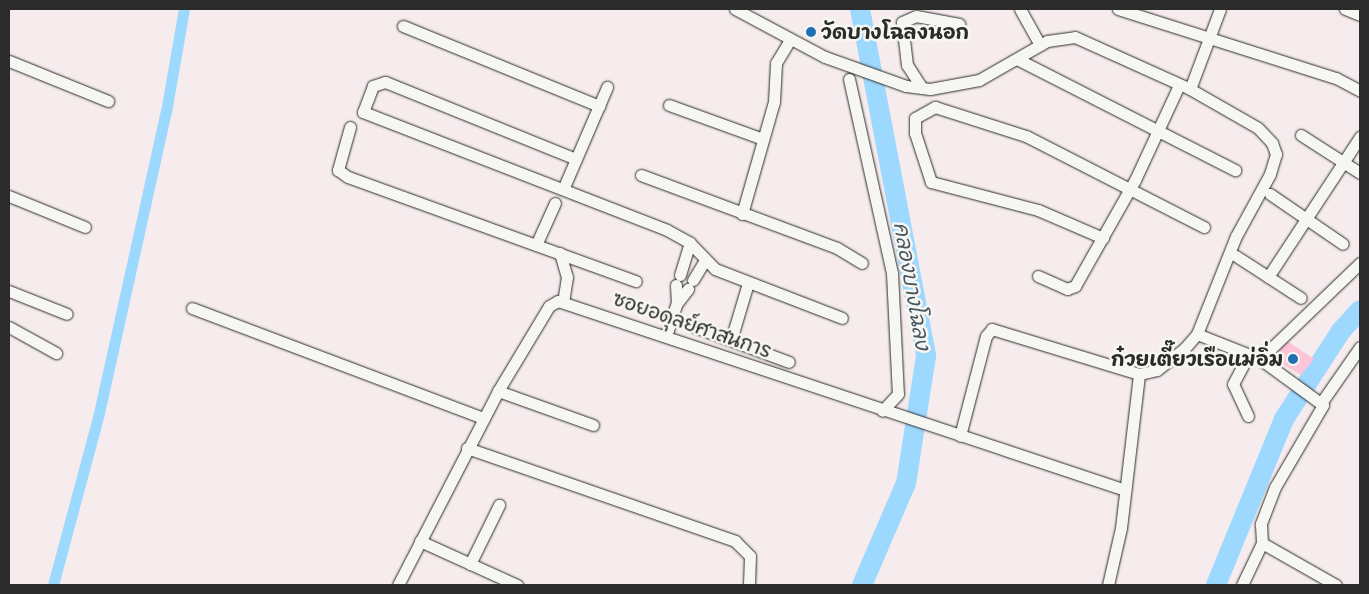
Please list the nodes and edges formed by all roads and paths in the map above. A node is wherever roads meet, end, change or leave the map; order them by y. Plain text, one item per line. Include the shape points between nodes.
1 (735, 9) edge
2 (1020, 9) edge
3 (1118, 9) edge
4 (1220, 9) edge
5 (1345, 9) edge
6 (1360, 15) edge
7 (959, 24) dead end
8 (403, 26) dead end
9 (1209, 37) junction
10 (789, 41) junction
11 (1040, 45) junction
12 (1017, 59) junction
13 (9, 61) edge
14 (849, 79) dead end
15 (1179, 85) junction
16 (607, 87) dead end
17 (922, 88) junction
18 (1190, 90) junction
19 (1360, 91) edge
20 (108, 101) dead end
21 (669, 105) dead end
22 (599, 106) junction
23 (350, 127) dead end
24 (1158, 131) junction
25 (1302, 135) dead end
26 (1360, 137) edge
27 (762, 139) junction
28 (576, 159) junction
29 (1344, 162) junction
30 (1235, 170) dead end
31 (1360, 173) edge
32 (642, 175) dead end
33 (564, 187) junction
34 (1131, 187) junction
35 (1270, 194) dead end
36 (9, 196) edge
37 (555, 203) dead end
38 (742, 214) junction
39 (1305, 219) junction
40 (84, 227) dead end
41 (1204, 227) dead end
42 (1103, 238) junction
43 (690, 243) junction
44 (1344, 244) dead end
45 (536, 245) junction
46 (560, 253) junction
47 (1236, 256) dead end
48 (704, 262) junction
49 (862, 263) dead end
50 (1360, 263) edge
51 (1038, 276) dead end
52 (1268, 277) junction
53 (636, 281) dead end
54 (748, 283) junction
55 (9, 291) edge
56 (1301, 298) dead end
57 (563, 301) junction
58 (677, 303) junction
59 (192, 308) dead end
60 (66, 314) dead end
61 (842, 318) dead end
62 (9, 327) edge
63 (695, 327) dead end
64 (1197, 334) junction
65 (666, 336) junction
66 (731, 340) junction
67 (1360, 347) edge
68 (56, 353) dead end
69 (1249, 354) junction
70 (1260, 359) junction
71 (789, 362) dead end
72 (1139, 374) junction
73 (498, 391) junction
74 (1318, 399) junction
75 (884, 412) junction
76 (1248, 416) dead end
77 (483, 418) junction
78 (593, 425) dead end
79 (955, 435) junction
80 (467, 448) junction
81 (1124, 490) junction
82 (499, 505) dead end
83 (420, 541) junction
84 (1262, 543) junction
85 (470, 564) junction
86 (398, 585) edge
87 (517, 585) edge
88 (749, 585) edge
89 (1108, 585) edge
90 (1242, 585) edge
91 (1336, 585) edge

1 - 10 street
2 - 11 street
3 - 9 street
4 - 9 street
5 - 6 street
7 - 17 street via 916,16 902,22 907,65
8 - 22 street
9 - 18 street
9 - 19 street via 1336,78
10 - 17 street via 906,86
10 - 27 street via 776,63 774,102
11 - 12 street
11 - 15 street via 1075,37
12 - 17 street via 958,86
12 - 24 street
13 - 20 street
14 - 75 street via 892,283 898,394
15 - 18 street
15 - 24 street
16 - 22 street
18 - 64 street via 1258,128 1276,154 1270,174 1233,244
21 - 27 street
22 - 28 street
23 - 45 street via 338,170 348,177
24 - 30 street
24 - 34 street
25 - 29 street
26 - 29 street
27 - 38 street
28 - 33 street
28 - 33 street via 385,82 373,86 363,112
29 - 31 street
29 - 39 street
32 - 38 street
33 - 43 street
34 - 41 street
34 - 42 street
34 - 42 street via 1039,141 966,114 929,107 915,118 914,133 931,182 1038,210
35 - 39 street
36 - 40 street
37 - 45 street
38 - 49 street via 837,248
39 - 44 street
39 - 52 street
42 - 51 street via 1075,286 1067,289
43 - 48 street
43 - 58 street via 678,280
45 - 46 street
46 - 53 street
46 - 57 street via 567,277
47 - 52 street
48 - 54 street
48 - 58 street
50 - 70 street
52 - 56 street
54 - 61 street
54 - 66 street
55 - 60 street
57 - 65 street, ซอยอดุลย์ศาสนการ
57 - 73 street via 549,306
58 - 65 street
59 - 77 street
62 - 68 street
63 - 66 street
64 - 69 street
64 - 72 street via 1170,361
65 - 75 street, ซอยอดุลย์ศาสนการ
66 - 71 street
67 - 74 street
69 - 70 street
69 - 76 street via 1233,384
70 - 74 street
72 - 79 street via 992,329
72 - 81 street
73 - 77 street
73 - 78 street
74 - 84 street via 1324,408 1276,487 1261,524
75 - 79 street, ซอยอดุลย์ศาสนการ
77 - 80 street
79 - 81 street, ซอยอดุลย์ศาสนการ
80 - 83 street
80 - 88 street via 735,541 750,556
81 - 89 street
82 - 85 street
83 - 85 street
83 - 86 street
84 - 90 street
84 - 91 street
85 - 87 street

